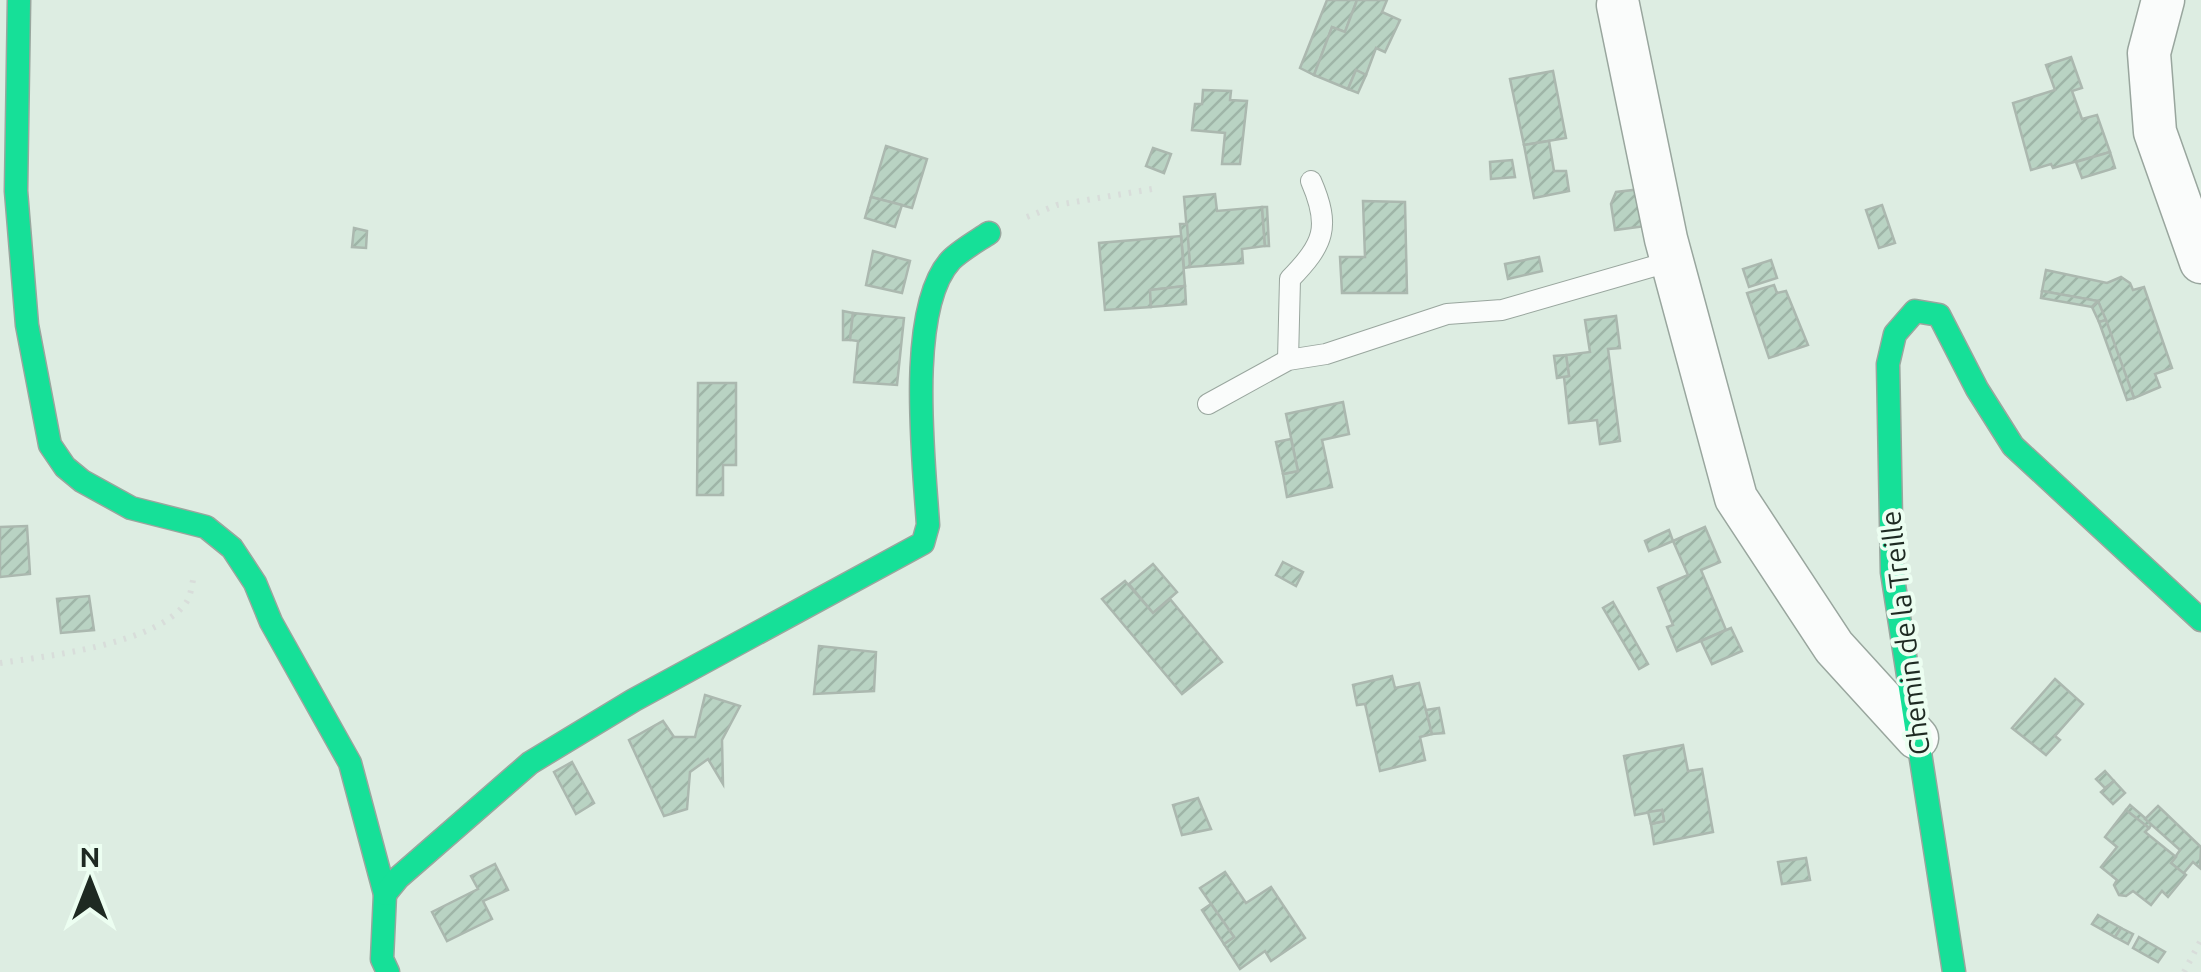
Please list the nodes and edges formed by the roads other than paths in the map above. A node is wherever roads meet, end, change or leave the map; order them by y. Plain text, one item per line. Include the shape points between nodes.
1 (18, 0) edge
2 (2163, 0) edge
3 (1618, 5) dead end
4 (1311, 181) dead end
5 (989, 233) road end
6 (1672, 261) junction
7 (2201, 262) edge
8 (1288, 360) junction
9 (1208, 404) dead end
10 (2201, 620) edge
11 (1917, 738) junction
12 (384, 894) junction
13 (388, 972) edge
14 (1954, 972) edge

1 - 12 street via 16,190 27,325 50,445 82,481 131,508 206,527 232,548 350,764
2 - 7 street via 2149,52 2156,132
3 - 6 street
4 - 8 lane via 1322,208 1317,251 1290,278
5 - 12 street via 950,261 927,309 920,411 928,525 923,543 530,764
6 - 8 lane via 1502,310 1447,314
6 - 11 street via 1736,498 1834,648
8 - 9 lane
10 - 11 street, Chemin de la Treille via 2013,446 1939,316 1915,311 1895,334 1888,364 1887,444 1892,572
11 - 14 street, Chemin de la Treille
12 - 13 street via 382,959

